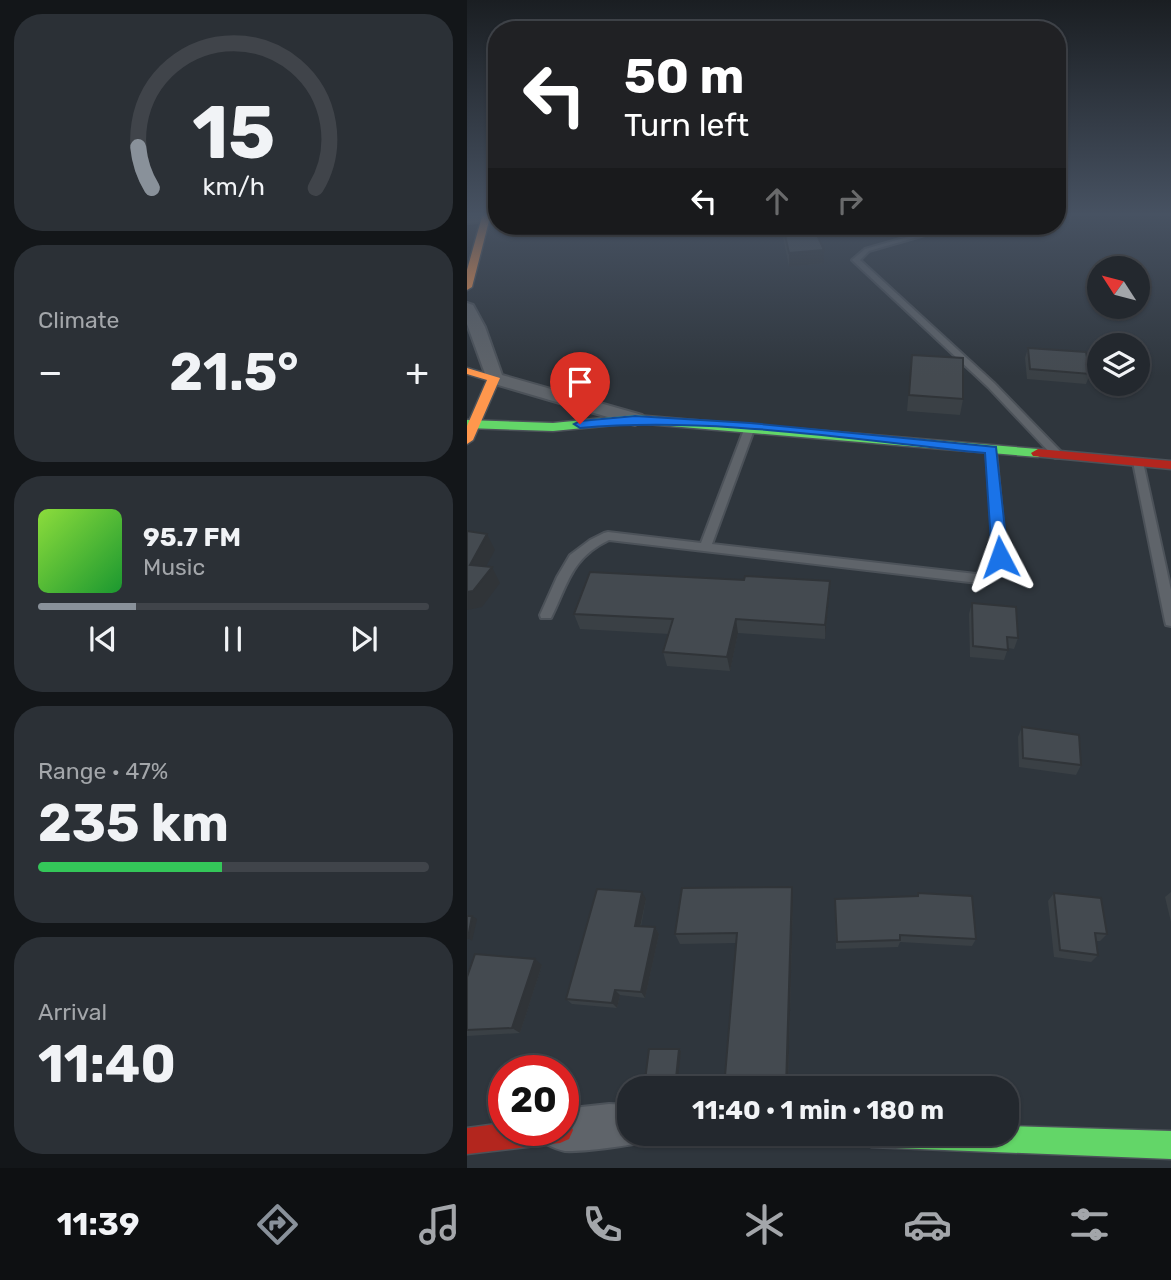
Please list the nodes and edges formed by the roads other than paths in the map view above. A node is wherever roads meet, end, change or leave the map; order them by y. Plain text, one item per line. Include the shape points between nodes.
1 (470, 268) edge
2 (864, 268) edge
3 (467, 287) edge
4 (467, 308) edge
5 (467, 371) edge
6 (494, 378) junction
7 (635, 419) junction
8 (471, 424) edge
9 (750, 426) junction
10 (467, 440) edge
11 (991, 450) junction
12 (1059, 456) junction
13 (1138, 462) junction
14 (1171, 465) edge
15 (705, 547) junction
16 (546, 615) dead end
17 (1171, 621) edge
18 (617, 1125) edge
19 (579, 1128) edge
20 (488, 1139) edge
21 (467, 1141) edge
22 (1171, 1145) edge
23 (1019, 1146) edge

1 - 3 street
2 - 12 lane via 991,385
4 - 6 street
5 - 6 street
6 - 7 street
6 - 8 street
7 - 8 street via 553,427
7 - 9 street
8 - 10 street
9 - 11 street
9 - 15 lane
11 - 12 street
11 - 15 lane via 1000,557 993,570 978,579
12 - 13 street
13 - 14 street
13 - 17 lane
15 - 16 lane via 608,536 575,554
18 - 19 street
20 - 21 street
22 - 23 street

